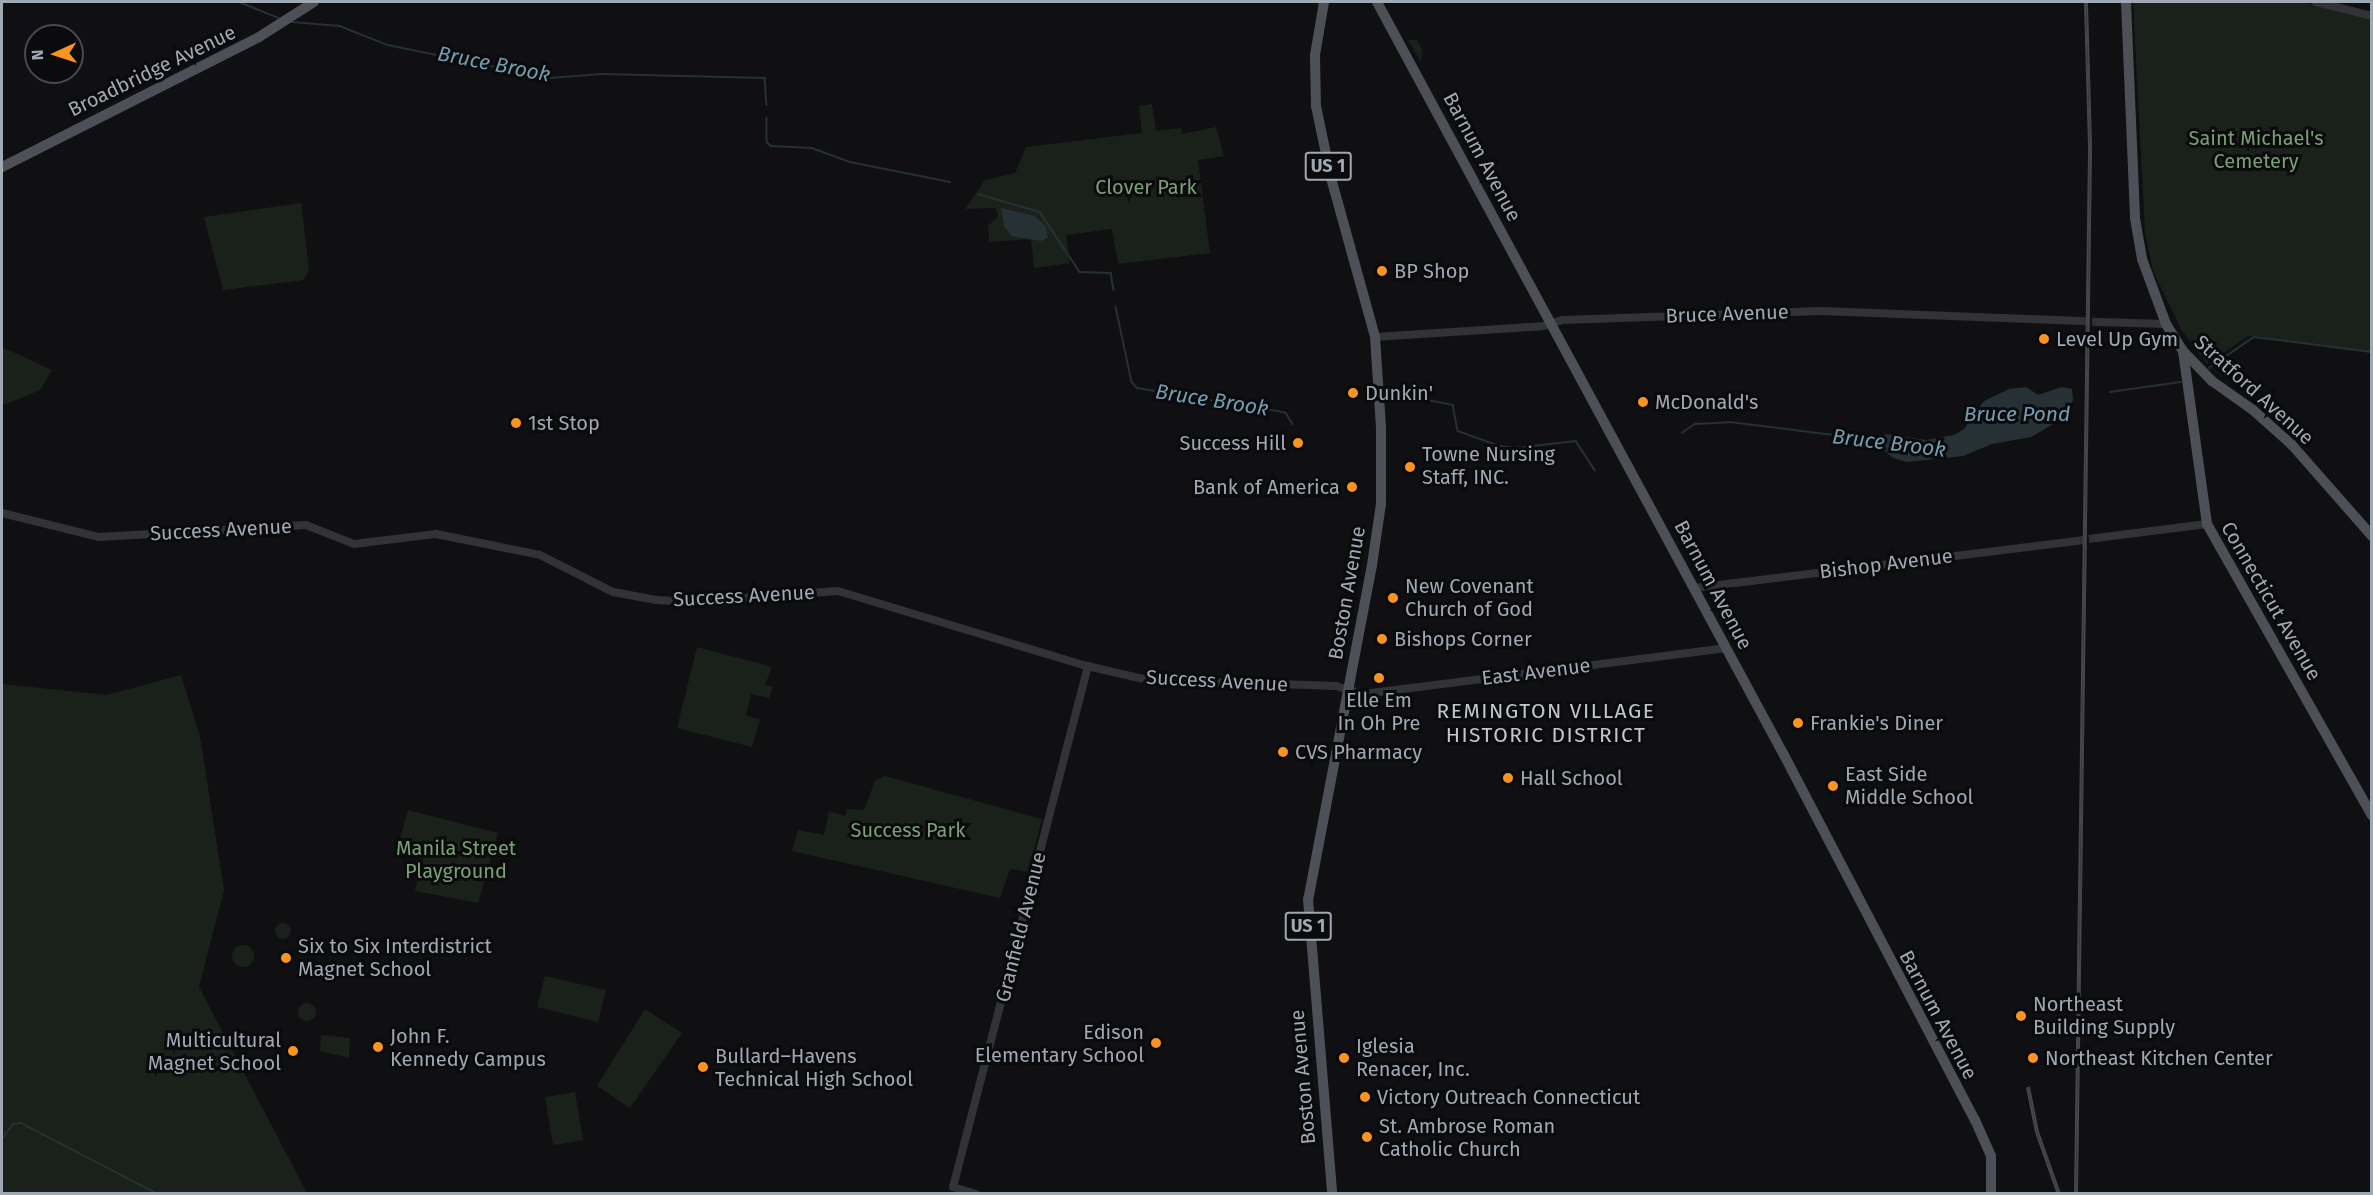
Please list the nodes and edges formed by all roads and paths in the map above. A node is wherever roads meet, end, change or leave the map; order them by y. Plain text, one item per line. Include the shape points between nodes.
1 (314, 2) edge
2 (1324, 2) edge
3 (1377, 2) edge
4 (2126, 2) edge
5 (2316, 2) edge
6 (2372, 16) edge
7 (2, 167) edge
8 (2080, 321) tunnel mouth
9 (2099, 322) tunnel mouth
10 (1553, 323) junction
11 (2166, 324) junction
12 (1375, 336) junction
13 (2183, 351) junction
14 (2199, 365) junction
15 (2185, 373) junction
16 (2, 513) edge
17 (2207, 524) junction
18 (2372, 536) edge
19 (2096, 538) tunnel mouth
20 (2077, 541) tunnel mouth
21 (1694, 588) junction
22 (1725, 648) junction
23 (1088, 666) junction
24 (1348, 690) junction
25 (2372, 816) edge
26 (976, 1194) edge
27 (1332, 1194) edge
28 (1991, 1194) edge

1 - 7 main road, Broadbridge Avenue via 283,23
2 - 12 main road, Boston Avenue / US 1 via 1315,55 1316,106 1331,177
3 - 10 main road, Barnum Avenue
4 - 11 main road, Stratford Avenue via 2135,218 2142,260
5 - 6 street
8 - 10 street, Bruce Avenue via 1846,310
9 - 11 street
10 - 12 street, Bruce Avenue
10 - 21 main road, Barnum Avenue
11 - 13 main road, Stratford Avenue
12 - 24 main road, Boston Avenue / US 1 via 1381,504
13 - 14 main road, Stratford Avenue
13 - 15 main road, Connecticut Avenue
14 - 15 main road
14 - 18 main road, Stratford Avenue via 2212,381 2292,445
15 - 17 main road, Connecticut Avenue
16 - 23 street, Success Avenue via 99,537 306,525 354,544 442,535 540,555 613,592 638,597 690,602 838,591
17 - 19 street
17 - 25 main road, Connecticut Avenue
20 - 21 street, Bishop Avenue
21 - 22 main road, Barnum Avenue
22 - 24 street, East Avenue via 1363,694
22 - 28 main road, Barnum Avenue via 1985,1141 1992,1164
23 - 24 street, Success Avenue via 1148,680 1336,686
23 - 26 street, Granfield Avenue via 954,1187
24 - 27 main road, Boston Avenue / US 1 via 1307,914

